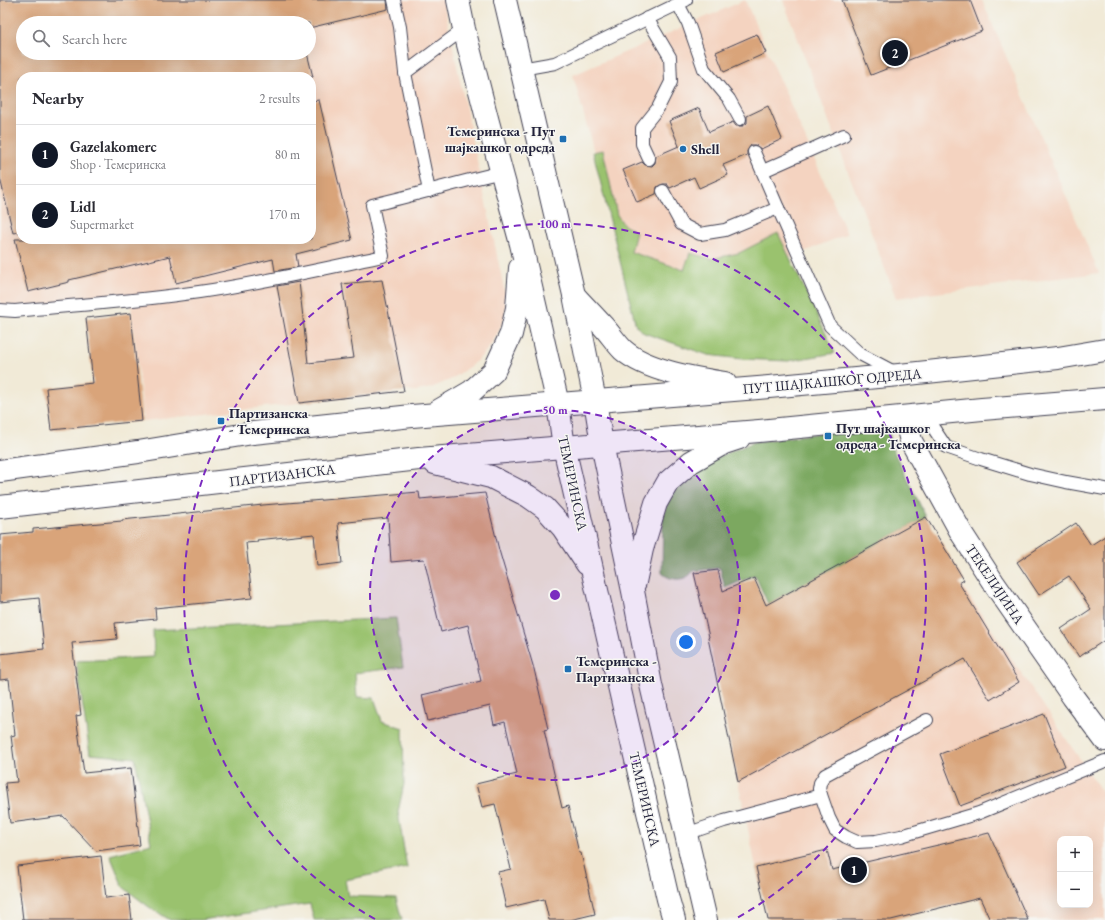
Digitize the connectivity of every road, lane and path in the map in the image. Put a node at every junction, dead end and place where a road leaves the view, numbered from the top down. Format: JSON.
{"nodes":[{"id":1,"x":394,"y":0,"type":"edge"},
{"id":2,"x":458,"y":0,"type":"edge"},
{"id":3,"x":505,"y":0,"type":"edge"},
{"id":4,"x":682,"y":2,"type":"edge"},
{"id":5,"x":647,"y":18,"type":"junction"},
{"id":6,"x":464,"y":29,"type":"junction"},
{"id":7,"x":521,"y":69,"type":"junction"},
{"id":8,"x":404,"y":73,"type":"junction"},
{"id":9,"x":740,"y":119,"type":"dead end"},
{"id":10,"x":844,"y":135,"type":"dead end"},
{"id":11,"x":754,"y":152,"type":"dead end"},
{"id":12,"x":648,"y":159,"type":"dead end"},
{"id":13,"x":763,"y":171,"type":"junction"},
{"id":14,"x":502,"y":172,"type":"junction"},
{"id":15,"x":429,"y":191,"type":"junction"},
{"id":16,"x":663,"y":191,"type":"dead end"},
{"id":17,"x":778,"y":208,"type":"junction"},
{"id":18,"x":522,"y":244,"type":"junction"},
{"id":19,"x":574,"y":295,"type":"junction"},
{"id":20,"x":0,"y":310,"type":"edge"},
{"id":21,"x":1105,"y":350,"type":"edge"},
{"id":22,"x":899,"y":375,"type":"junction"},
{"id":23,"x":758,"y":388,"type":"junction"},
{"id":24,"x":1105,"y":399,"type":"edge"},
{"id":25,"x":595,"y":401,"type":"junction"},
{"id":26,"x":558,"y":404,"type":"junction"},
{"id":27,"x":433,"y":414,"type":"junction"},
{"id":28,"x":915,"y":416,"type":"junction"},
{"id":29,"x":759,"y":431,"type":"junction"},
{"id":30,"x":602,"y":444,"type":"junction"},
{"id":31,"x":564,"y":447,"type":"junction"},
{"id":32,"x":419,"y":459,"type":"junction"},
{"id":33,"x":0,"y":471,"type":"edge"},
{"id":34,"x":1105,"y":489,"type":"edge"},
{"id":35,"x":0,"y":507,"type":"edge"},
{"id":36,"x":594,"y":574,"type":"junction"},
{"id":37,"x":633,"y":591,"type":"junction"},
{"id":38,"x":927,"y":720,"type":"dead end"},
{"id":39,"x":1105,"y":740,"type":"edge"},
{"id":40,"x":1105,"y":761,"type":"edge"},
{"id":41,"x":821,"y":795,"type":"junction"},
{"id":42,"x":686,"y":834,"type":"junction"},
{"id":43,"x":674,"y":920,"type":"edge"},
{"id":44,"x":706,"y":920,"type":"edge"}],
"edges":[{"from":1,"to":8,"type":"lane"},
{"from":2,"to":6,"type":"main road","name":"ТЕМЕРИНСКА"},
{"from":3,"to":7,"type":"main road"},
{"from":4,"to":5,"type":"lane"},
{"from":4,"to":9,"type":"lane"},
{"from":5,"to":7,"type":"lane"},
{"from":5,"to":12,"type":"lane"},
{"from":6,"to":8,"type":"lane"},
{"from":6,"to":14,"type":"main road","name":"ТЕМЕРИНСКА"},
{"from":7,"to":19,"type":"main road"},
{"from":8,"to":15,"type":"lane"},
{"from":10,"to":13,"type":"lane"},
{"from":11,"to":13,"type":"lane"},
{"from":13,"to":17,"type":"lane"},
{"from":14,"to":15,"type":"lane"},
{"from":14,"to":18,"type":"main road","name":"ТЕМЕРИНСКА"},
{"from":15,"to":20,"type":"lane"},
{"from":16,"to":17,"type":"lane"},
{"from":17,"to":22,"type":"lane"},
{"from":18,"to":26,"type":"main road","name":"ТЕМЕРИНСКА"},
{"from":18,"to":27,"type":"main road"},
{"from":19,"to":23,"type":"main road"},
{"from":19,"to":25,"type":"main road"},
{"from":21,"to":22,"type":"main road","name":"ПУТ ШАЈКАШКОГ ОДРЕДА"},
{"from":22,"to":23,"type":"main road","name":"ПУТ ШАЈКАШКОГ ОДРЕДА"},
{"from":23,"to":25,"type":"main road","name":"ПУТ ШАЈКАШКОГ ОДРЕДА"},
{"from":24,"to":28,"type":"main road"},
{"from":25,"to":26,"type":"main road","name":"ПУТ ШАЈКАШКОГ ОДРЕДА"},
{"from":25,"to":30,"type":"main road"},
{"from":26,"to":27,"type":"main road"},
{"from":26,"to":31,"type":"main road","name":"ТЕМЕРИНСКА"},
{"from":27,"to":33,"type":"main road"},
{"from":28,"to":29,"type":"main road"},
{"from":28,"to":34,"type":"lane"},
{"from":28,"to":39,"type":"main road","name":"ТЕКЕЛИЈИНА"},
{"from":29,"to":30,"type":"main road"},
{"from":29,"to":37,"type":"main road"},
{"from":30,"to":31,"type":"main road"},
{"from":30,"to":37,"type":"main road"},
{"from":31,"to":32,"type":"main road","name":"ПАРТИЗАНСКА"},
{"from":31,"to":36,"type":"main road","name":"ТЕМЕРИНСКА"},
{"from":32,"to":35,"type":"main road","name":"ПАРТИЗАНСКА"},
{"from":32,"to":36,"type":"main road"},
{"from":36,"to":43,"type":"main road","name":"ТЕМЕРИНСКА"},
{"from":37,"to":42,"type":"main road"},
{"from":38,"to":41,"type":"lane"},
{"from":40,"to":41,"type":"lane"},
{"from":41,"to":42,"type":"lane"},
{"from":42,"to":44,"type":"main road"}]}
